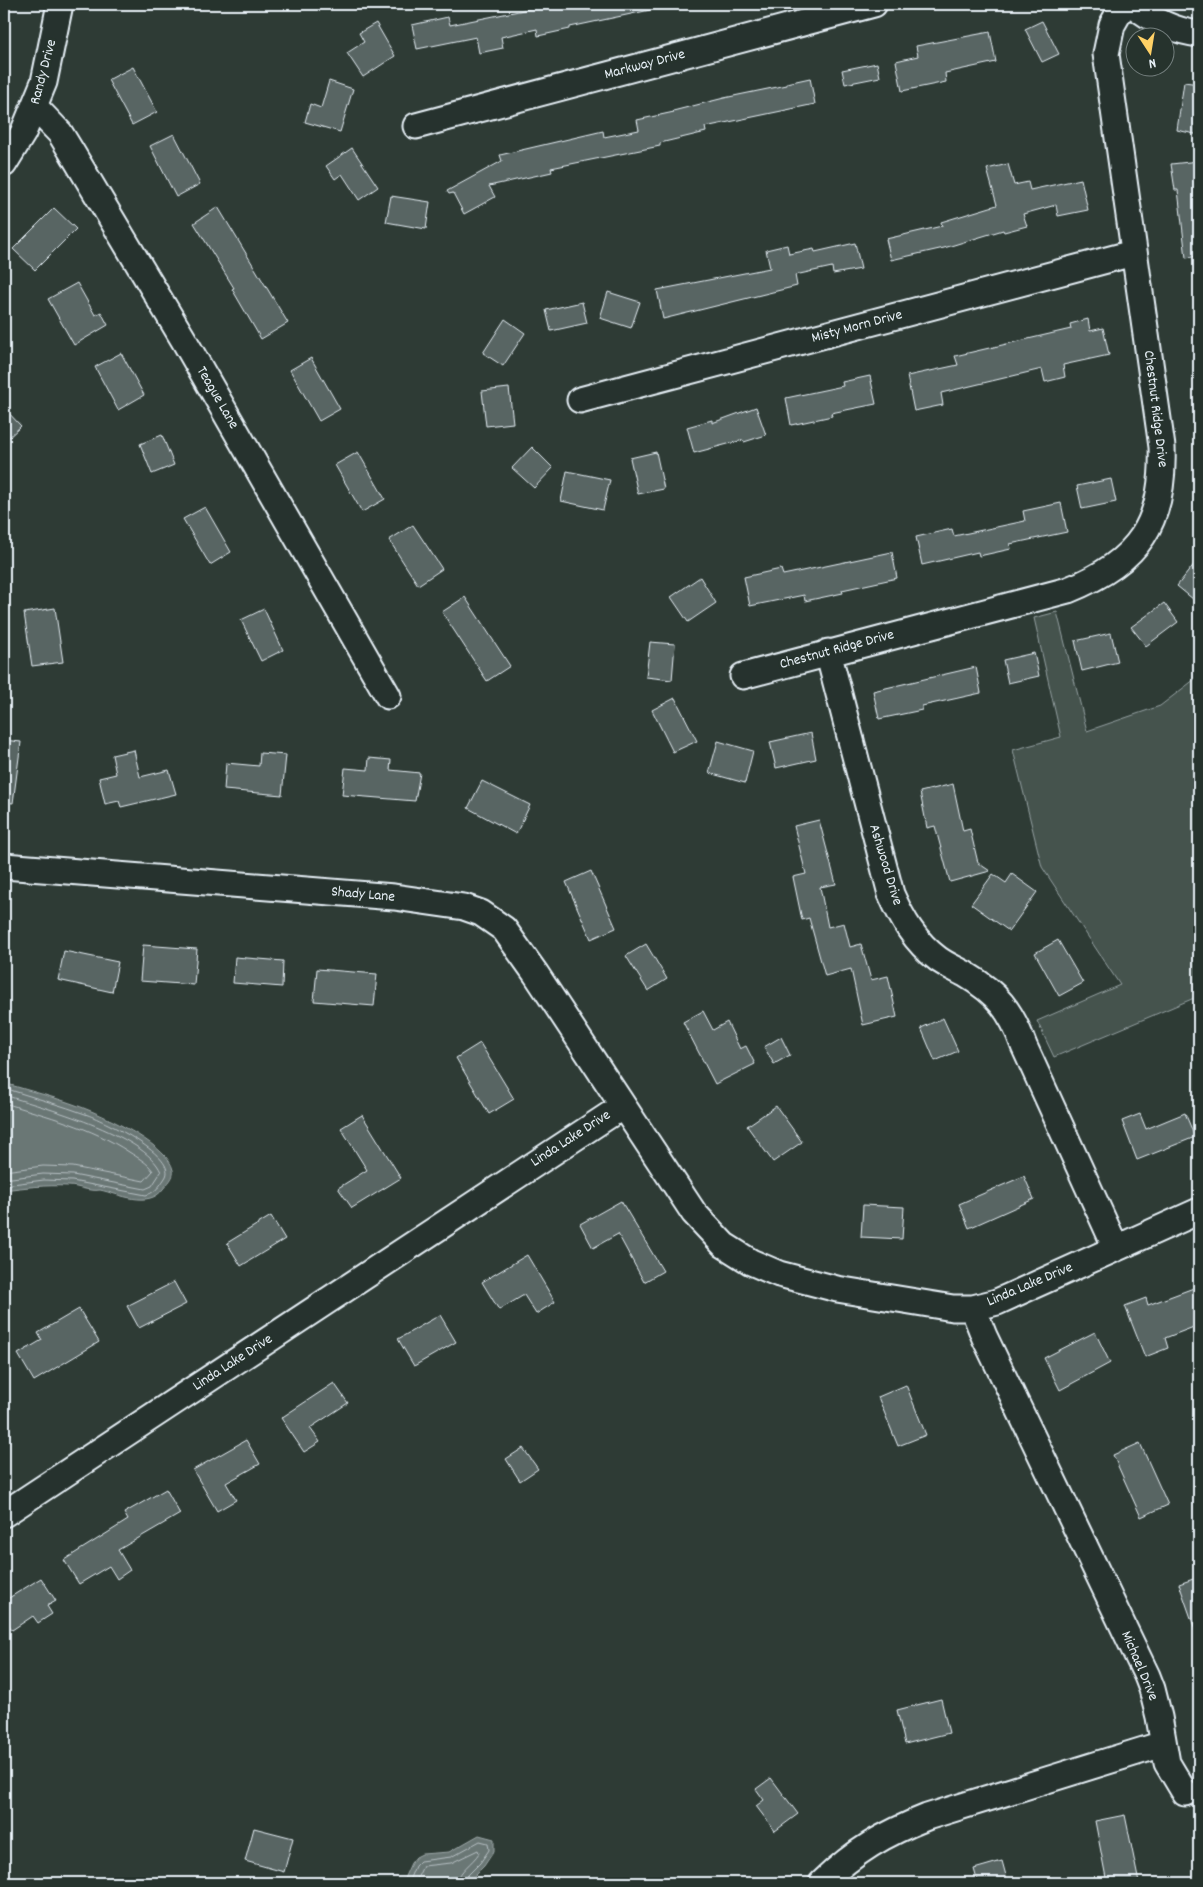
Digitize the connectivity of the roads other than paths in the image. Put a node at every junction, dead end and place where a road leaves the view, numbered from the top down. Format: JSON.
{"nodes":[{"id":1,"x":60,"y":4,"type":"edge"},
{"id":2,"x":874,"y":4,"type":"edge"},
{"id":3,"x":1124,"y":4,"type":"edge"},
{"id":4,"x":1132,"y":4,"type":"edge"},
{"id":5,"x":1199,"y":34,"type":"edge"},
{"id":6,"x":35,"y":107,"type":"junction"},
{"id":7,"x":416,"y":126,"type":"dead end"},
{"id":8,"x":4,"y":164,"type":"edge"},
{"id":9,"x":1133,"y":253,"type":"junction"},
{"id":10,"x":580,"y":400,"type":"dead end"},
{"id":11,"x":828,"y":652,"type":"junction"},
{"id":12,"x":743,"y":676,"type":"dead end"},
{"id":13,"x":388,"y":696,"type":"dead end"},
{"id":14,"x":4,"y":866,"type":"edge"},
{"id":15,"x":623,"y":1106,"type":"junction"},
{"id":16,"x":1199,"y":1211,"type":"edge"},
{"id":17,"x":1116,"y":1248,"type":"junction"},
{"id":18,"x":973,"y":1308,"type":"junction"},
{"id":19,"x":4,"y":1514,"type":"edge"},
{"id":20,"x":1162,"y":1744,"type":"junction"},
{"id":21,"x":1185,"y":1793,"type":"dead end"},
{"id":22,"x":822,"y":1883,"type":"edge"}],
"edges":[{"from":1,"to":6,"type":"street","name":"Randy Drive"},
{"from":2,"to":7,"type":"street","name":"Markway Drive"},
{"from":3,"to":9,"type":"street","name":"Chestnut Ridge Drive"},
{"from":4,"to":5,"type":"street"},
{"from":6,"to":8,"type":"street","name":"Randy Drive"},
{"from":6,"to":13,"type":"street","name":"Teague Lane"},
{"from":9,"to":10,"type":"street","name":"Misty Morn Drive"},
{"from":9,"to":11,"type":"street","name":"Chestnut Ridge Drive"},
{"from":11,"to":12,"type":"street","name":"Chestnut Ridge Drive"},
{"from":11,"to":17,"type":"street","name":"Ashwood Drive"},
{"from":14,"to":15,"type":"street","name":"Shady Lane"},
{"from":15,"to":18,"type":"street","name":"Linda Lake Drive"},
{"from":15,"to":19,"type":"street","name":"Linda Lake Drive"},
{"from":16,"to":17,"type":"street","name":"Linda Lake Drive"},
{"from":17,"to":18,"type":"street","name":"Linda Lake Drive"},
{"from":18,"to":20,"type":"street","name":"Michael Drive"},
{"from":20,"to":21,"type":"street","name":"Michael Drive"},
{"from":20,"to":22,"type":"street"}]}
